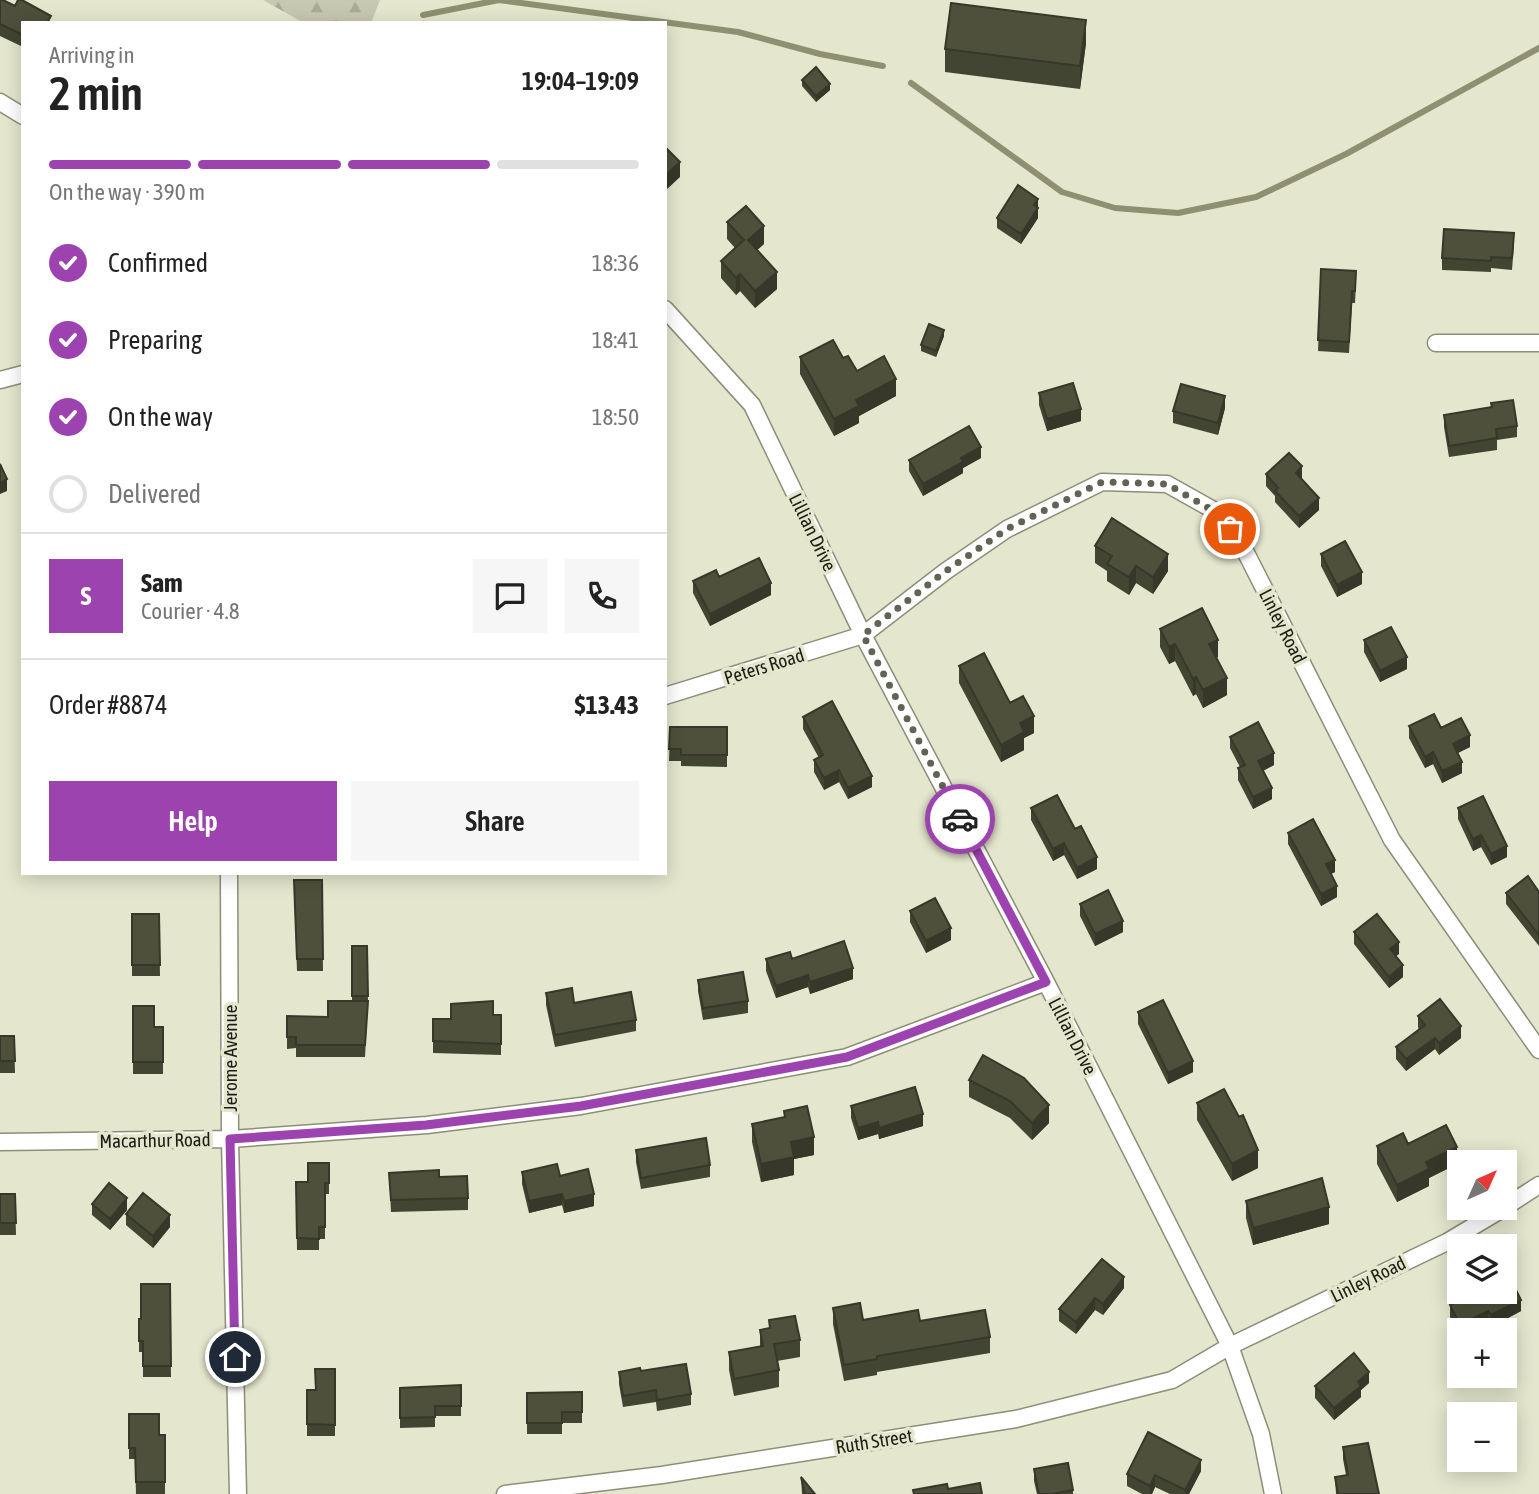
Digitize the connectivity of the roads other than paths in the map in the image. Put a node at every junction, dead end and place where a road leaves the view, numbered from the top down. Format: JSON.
{"nodes":[{"id":1,"x":0,"y":102,"type":"edge"},
{"id":2,"x":21,"y":115,"type":"edge"},
{"id":3,"x":667,"y":311,"type":"edge"},
{"id":4,"x":1436,"y":342,"type":"dead end"},
{"id":5,"x":1539,"y":343,"type":"edge"},
{"id":6,"x":21,"y":375,"type":"edge"},
{"id":7,"x":0,"y":380,"type":"edge"},
{"id":8,"x":863,"y":635,"type":"junction"},
{"id":9,"x":667,"y":695,"type":"edge"},
{"id":10,"x":229,"y":875,"type":"edge"},
{"id":11,"x":1046,"y":982,"type":"junction"},
{"id":12,"x":1539,"y":1050,"type":"edge"},
{"id":13,"x":230,"y":1139,"type":"junction"},
{"id":14,"x":0,"y":1142,"type":"edge"},
{"id":15,"x":1539,"y":1185,"type":"edge"},
{"id":16,"x":1517,"y":1199,"type":"edge"},
{"id":17,"x":1483,"y":1220,"type":"edge"},
{"id":18,"x":1230,"y":1346,"type":"junction"},
{"id":19,"x":239,"y":1494,"type":"edge"},
{"id":20,"x":505,"y":1494,"type":"edge"},
{"id":21,"x":1273,"y":1494,"type":"edge"}],
"edges":[{"from":1,"to":2,"type":"street"},
{"from":3,"to":8,"type":"street","name":"Lillian Drive"},
{"from":4,"to":5,"type":"street"},
{"from":6,"to":7,"type":"street"},
{"from":8,"to":9,"type":"street","name":"Peters Road"},
{"from":8,"to":11,"type":"street","name":"Lillian Drive"},
{"from":8,"to":12,"type":"street","name":"Linley Road"},
{"from":10,"to":13,"type":"street","name":"Jerome Avenue"},
{"from":11,"to":13,"type":"street","name":"Macarthur Road"},
{"from":11,"to":18,"type":"street","name":"Lillian Drive"},
{"from":13,"to":14,"type":"street","name":"Macarthur Road"},
{"from":13,"to":19,"type":"street","name":"Jerome Avenue"},
{"from":15,"to":16,"type":"street","name":"Linley Road"},
{"from":17,"to":18,"type":"street","name":"Linley Road"},
{"from":18,"to":20,"type":"street","name":"Ruth Street"},
{"from":18,"to":21,"type":"street","name":"Lillian Drive"}]}
